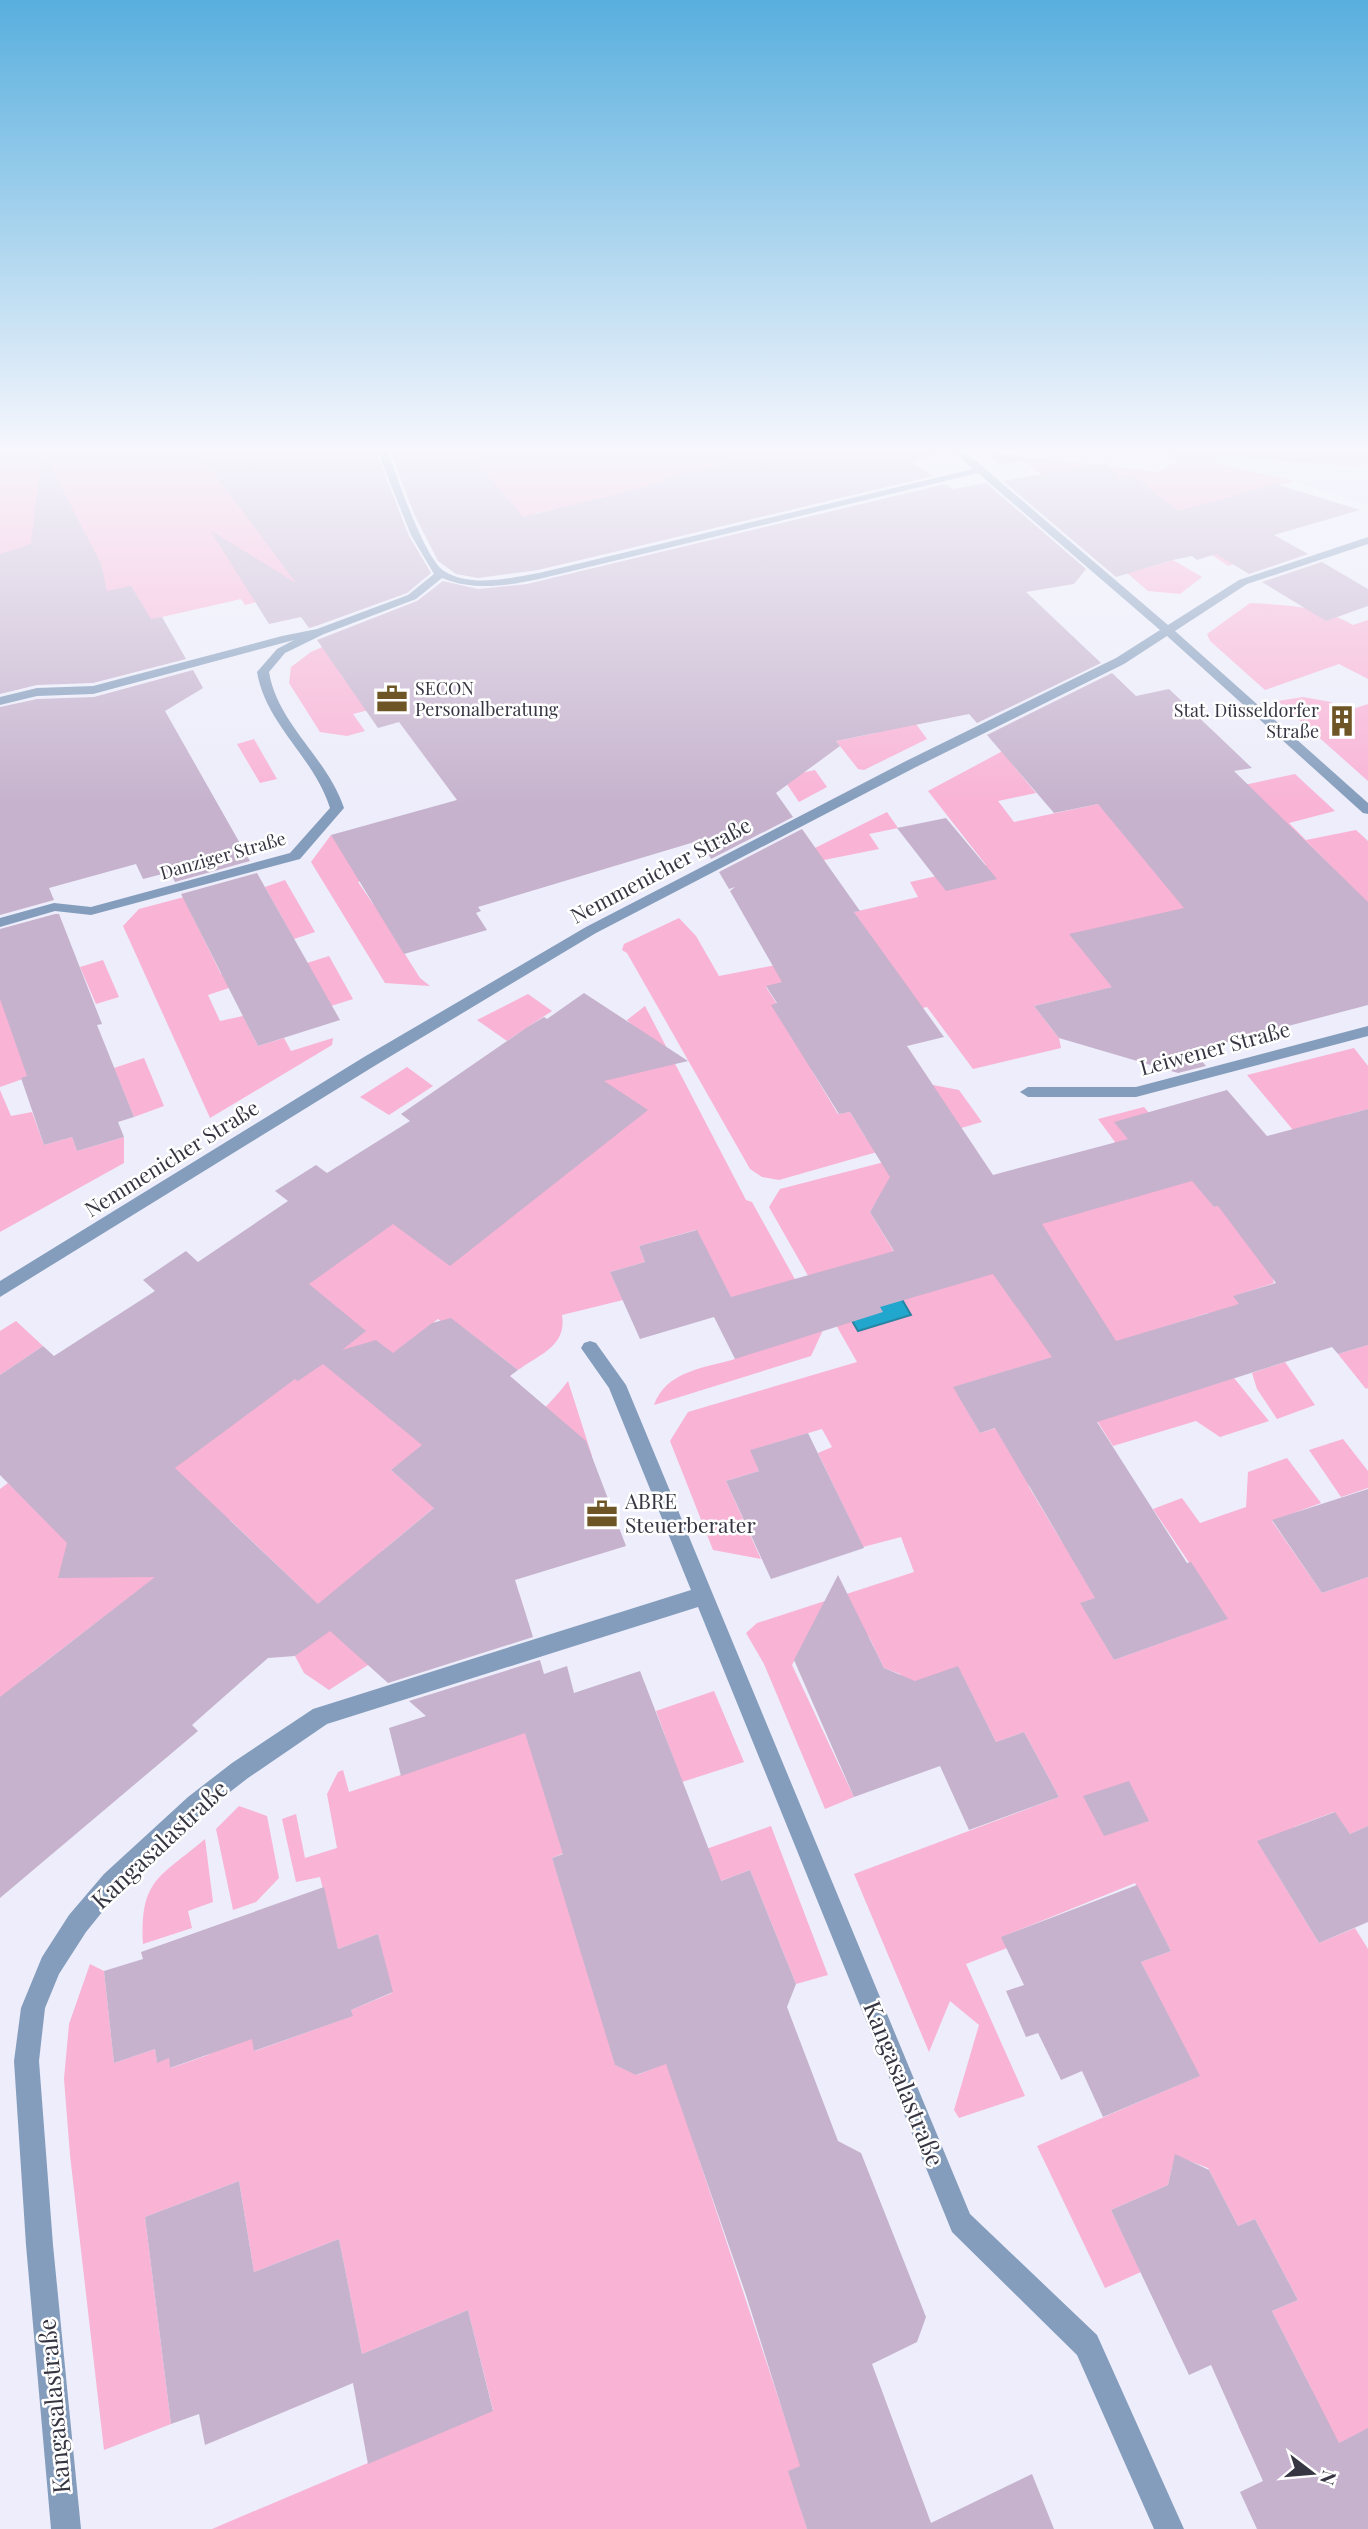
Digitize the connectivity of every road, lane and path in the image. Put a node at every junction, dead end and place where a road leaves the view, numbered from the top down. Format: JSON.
{"nodes":[{"id":1,"x":435,"y":568,"type":"edge"},
{"id":2,"x":567,"y":568,"type":"edge"},
{"id":3,"x":1094,"y":568,"type":"edge"},
{"id":4,"x":1285,"y":568,"type":"edge"},
{"id":5,"x":440,"y":574,"type":"junction"},
{"id":6,"x":320,"y":632,"type":"junction"},
{"id":7,"x":1169,"y":632,"type":"junction"},
{"id":8,"x":0,"y":701,"type":"edge"},
{"id":9,"x":1368,"y":810,"type":"edge"},
{"id":10,"x":0,"y":922,"type":"edge"},
{"id":11,"x":1368,"y":1031,"type":"edge"},
{"id":12,"x":1028,"y":1092,"type":"dead end"},
{"id":13,"x":0,"y":1290,"type":"edge"},
{"id":14,"x":590,"y":1348,"type":"dead end"},
{"id":15,"x":702,"y":1596,"type":"junction"},
{"id":16,"x":66,"y":2529,"type":"edge"},
{"id":17,"x":1169,"y":2529,"type":"edge"}],
"edges":[{"from":1,"to":5,"type":"street"},
{"from":2,"to":5,"type":"street"},
{"from":3,"to":7,"type":"street"},
{"from":4,"to":7,"type":"street","name":"Nemmenicher Straße"},
{"from":5,"to":6,"type":"street"},
{"from":6,"to":8,"type":"street"},
{"from":6,"to":10,"type":"street","name":"Danziger Straße"},
{"from":7,"to":9,"type":"street"},
{"from":7,"to":13,"type":"street","name":"Nemmenicher Straße"},
{"from":11,"to":12,"type":"street","name":"Leiwener Straße"},
{"from":14,"to":15,"type":"street","name":"Kangasalastraße"},
{"from":15,"to":16,"type":"street","name":"Kangasalastraße"},
{"from":15,"to":17,"type":"street","name":"Kangasalastraße"}]}
